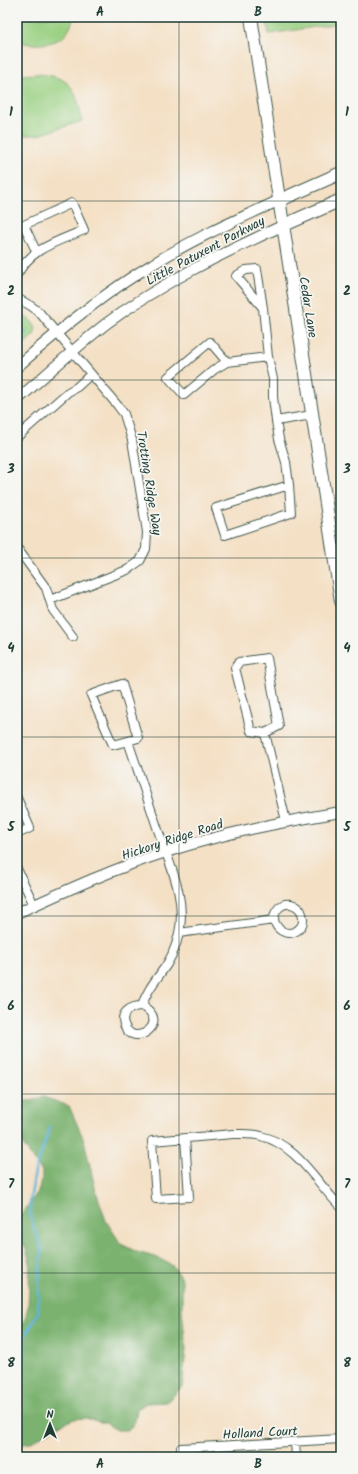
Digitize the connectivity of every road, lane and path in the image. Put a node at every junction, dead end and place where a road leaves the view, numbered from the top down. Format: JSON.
{"nodes":[{"id":1,"x":251,"y":17,"type":"edge"},
{"id":2,"x":341,"y":173,"type":"edge"},
{"id":3,"x":341,"y":200,"type":"edge"},
{"id":4,"x":278,"y":201,"type":"junction"},
{"id":5,"x":282,"y":226,"type":"junction"},
{"id":6,"x":36,"y":251,"type":"junction"},
{"id":7,"x":17,"y":276,"type":"edge"},
{"id":8,"x":17,"y":298,"type":"edge"},
{"id":9,"x":263,"y":308,"type":"junction"},
{"id":10,"x":56,"y":332,"type":"junction"},
{"id":11,"x":73,"y":351,"type":"junction"},
{"id":12,"x":268,"y":357,"type":"junction"},
{"id":13,"x":227,"y":362,"type":"junction"},
{"id":14,"x":17,"y":367,"type":"edge"},
{"id":15,"x":91,"y":374,"type":"junction"},
{"id":16,"x":17,"y":400,"type":"edge"},
{"id":17,"x":312,"y":415,"type":"junction"},
{"id":18,"x":276,"y":421,"type":"junction"},
{"id":19,"x":17,"y":437,"type":"edge"},
{"id":20,"x":289,"y":485,"type":"junction"},
{"id":21,"x":17,"y":548,"type":"edge"},
{"id":22,"x":50,"y":600,"type":"junction"},
{"id":23,"x":341,"y":601,"type":"edge"},
{"id":24,"x":73,"y":637,"type":"dead end"},
{"id":25,"x":265,"y":733,"type":"junction"},
{"id":26,"x":128,"y":741,"type":"junction"},
{"id":27,"x":17,"y":798,"type":"edge"},
{"id":28,"x":341,"y":812,"type":"edge"},
{"id":29,"x":286,"y":821,"type":"junction"},
{"id":30,"x":17,"y":834,"type":"edge"},
{"id":31,"x":166,"y":852,"type":"junction"},
{"id":32,"x":17,"y":869,"type":"edge"},
{"id":33,"x":34,"y":905,"type":"junction"},
{"id":34,"x":17,"y":913,"type":"edge"},
{"id":35,"x":274,"y":920,"type":"dead end"},
{"id":36,"x":179,"y":933,"type":"junction"},
{"id":37,"x":142,"y":1006,"type":"dead end"},
{"id":38,"x":185,"y":1138,"type":"junction"},
{"id":39,"x":341,"y":1207,"type":"edge"},
{"id":40,"x":341,"y":1439,"type":"edge"},
{"id":41,"x":296,"y":1442,"type":"junction"},
{"id":42,"x":209,"y":1447,"type":"junction"},
{"id":43,"x":181,"y":1448,"type":"dead end"},
{"id":44,"x":210,"y":1457,"type":"edge"},
{"id":45,"x":296,"y":1457,"type":"edge"}],
"edges":[{"from":1,"to":4,"type":"main road","name":"Cedar Lane"},
{"from":2,"to":4,"type":"main road","name":"Little Patuxent Parkway"},
{"from":3,"to":5,"type":"main road","name":"Little Patuxent Parkway"},
{"from":4,"to":5,"type":"main road","name":"Cedar Lane"},
{"from":4,"to":10,"type":"street","name":"Little Patuxent Parkway"},
{"from":5,"to":11,"type":"street","name":"Little Patuxent Parkway"},
{"from":5,"to":17,"type":"main road","name":"Cedar Lane"},
{"from":6,"to":6,"type":"street"},
{"from":6,"to":7,"type":"street"},
{"from":8,"to":10,"type":"street","name":"Trotting Ridge Way"},
{"from":9,"to":9,"type":"street"},
{"from":9,"to":12,"type":"street"},
{"from":10,"to":11,"type":"street","name":"Trotting Ridge Way"},
{"from":10,"to":14,"type":"street","name":"Little Patuxent Parkway"},
{"from":11,"to":15,"type":"street","name":"Trotting Ridge Way"},
{"from":11,"to":16,"type":"street","name":"Little Patuxent Parkway"},
{"from":12,"to":13,"type":"street"},
{"from":12,"to":18,"type":"street"},
{"from":13,"to":13,"type":"street"},
{"from":15,"to":19,"type":"street"},
{"from":15,"to":22,"type":"street","name":"Trotting Ridge Way"},
{"from":17,"to":18,"type":"street"},
{"from":17,"to":23,"type":"main road","name":"Cedar Lane"},
{"from":18,"to":20,"type":"street"},
{"from":20,"to":20,"type":"street"},
{"from":21,"to":22,"type":"street"},
{"from":22,"to":24,"type":"street"},
{"from":25,"to":25,"type":"street"},
{"from":25,"to":29,"type":"street"},
{"from":26,"to":26,"type":"street"},
{"from":26,"to":31,"type":"street"},
{"from":27,"to":30,"type":"street"},
{"from":28,"to":29,"type":"street","name":"Hickory Ridge Road"},
{"from":29,"to":31,"type":"street","name":"Hickory Ridge Road"},
{"from":31,"to":33,"type":"street","name":"Hickory Ridge Road"},
{"from":31,"to":36,"type":"street"},
{"from":32,"to":33,"type":"street"},
{"from":33,"to":34,"type":"street","name":"Hickory Ridge Road"},
{"from":35,"to":36,"type":"street"},
{"from":36,"to":37,"type":"street"},
{"from":38,"to":38,"type":"street"},
{"from":38,"to":39,"type":"street"},
{"from":40,"to":41,"type":"street","name":"Holland Court"},
{"from":41,"to":42,"type":"street","name":"Holland Court"},
{"from":41,"to":45,"type":"street"},
{"from":42,"to":43,"type":"street","name":"Holland Court"},
{"from":42,"to":44,"type":"street"}]}
